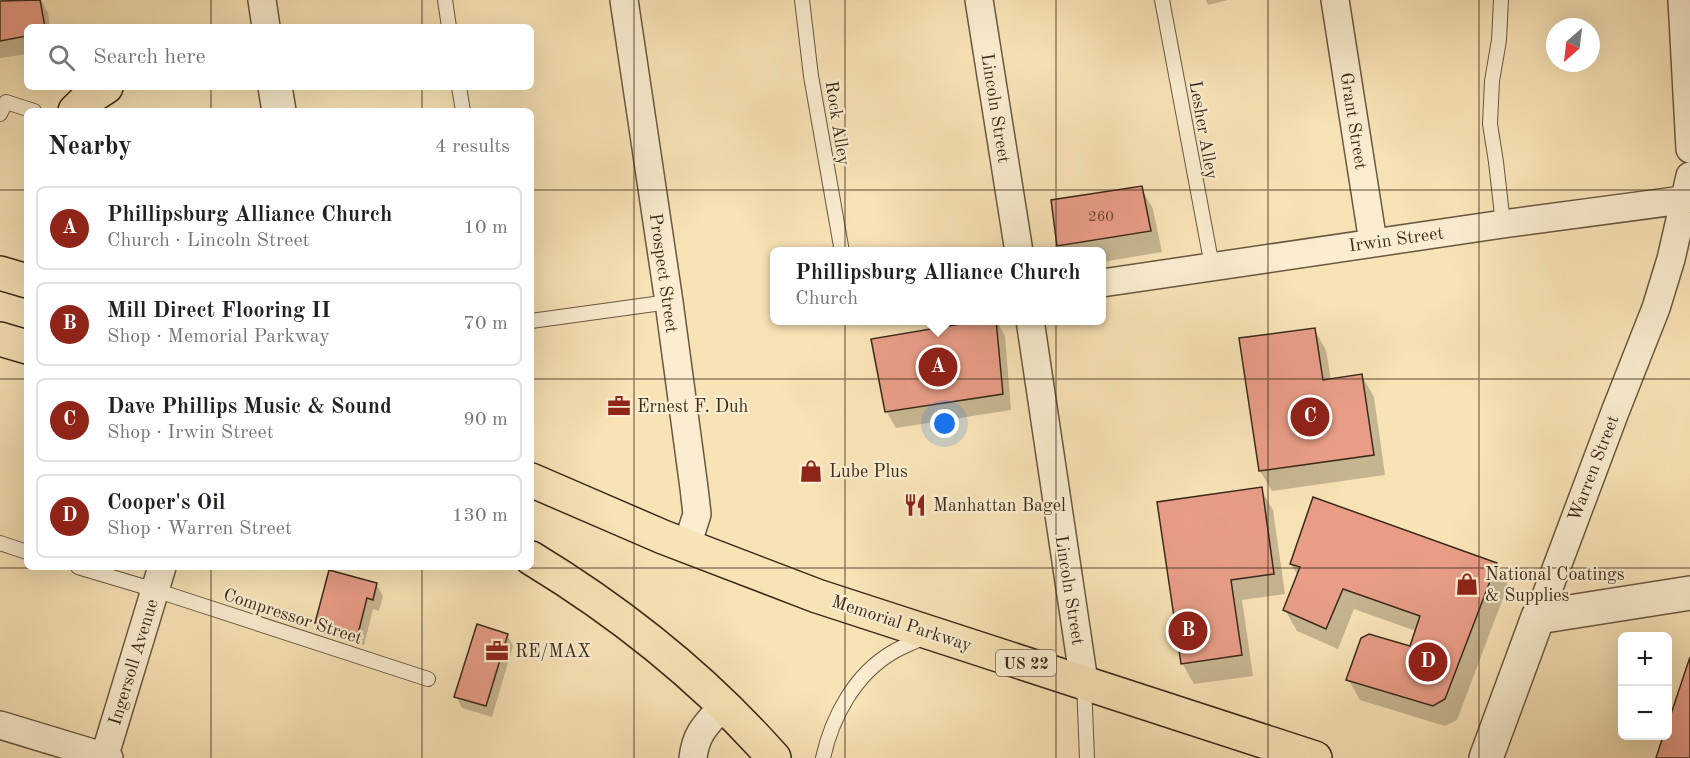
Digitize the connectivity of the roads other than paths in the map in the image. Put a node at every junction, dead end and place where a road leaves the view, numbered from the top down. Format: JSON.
{"nodes":[{"id":1,"x":262,"y":0,"type":"edge"},
{"id":2,"x":445,"y":0,"type":"edge"},
{"id":3,"x":624,"y":0,"type":"edge"},
{"id":4,"x":802,"y":0,"type":"edge"},
{"id":5,"x":979,"y":0,"type":"edge"},
{"id":6,"x":1162,"y":0,"type":"edge"},
{"id":7,"x":1335,"y":0,"type":"edge"},
{"id":8,"x":1501,"y":0,"type":"edge"},
{"id":9,"x":1682,"y":0,"type":"edge"},
{"id":10,"x":266,"y":24,"type":"edge"},
{"id":11,"x":449,"y":24,"type":"edge"},
{"id":12,"x":101,"y":90,"type":"edge"},
{"id":13,"x":276,"y":90,"type":"edge"},
{"id":14,"x":460,"y":90,"type":"edge"},
{"id":15,"x":25,"y":108,"type":"edge"},
{"id":16,"x":78,"y":108,"type":"edge"},
{"id":17,"x":278,"y":108,"type":"edge"},
{"id":18,"x":462,"y":108,"type":"edge"},
{"id":19,"x":0,"y":114,"type":"edge"},
{"id":20,"x":1690,"y":149,"type":"edge"},
{"id":21,"x":1688,"y":191,"type":"edge"},
{"id":22,"x":1503,"y":224,"type":"junction"},
{"id":23,"x":1373,"y":242,"type":"junction"},
{"id":24,"x":841,"y":247,"type":"edge"},
{"id":25,"x":1018,"y":247,"type":"edge"},
{"id":26,"x":1212,"y":266,"type":"junction"},
{"id":27,"x":0,"y":273,"type":"edge"},
{"id":28,"x":24,"y":280,"type":"edge"},
{"id":29,"x":1106,"y":282,"type":"edge"},
{"id":30,"x":669,"y":302,"type":"junction"},
{"id":31,"x":534,"y":321,"type":"edge"},
{"id":32,"x":1031,"y":325,"type":"edge"},
{"id":33,"x":0,"y":339,"type":"edge"},
{"id":34,"x":24,"y":346,"type":"edge"},
{"id":35,"x":534,"y":481,"type":"edge"},
{"id":36,"x":0,"y":543,"type":"edge"},
{"id":37,"x":687,"y":546,"type":"junction"},
{"id":38,"x":24,"y":551,"type":"edge"},
{"id":39,"x":534,"y":560,"type":"edge"},
{"id":40,"x":98,"y":570,"type":"edge"},
{"id":41,"x":159,"y":579,"type":"edge"},
{"id":42,"x":1690,"y":593,"type":"edge"},
{"id":43,"x":1538,"y":617,"type":"junction"},
{"id":44,"x":933,"y":633,"type":"junction"},
{"id":45,"x":428,"y":679,"type":"dead end"},
{"id":46,"x":1084,"y":682,"type":"junction"},
{"id":47,"x":723,"y":706,"type":"junction"},
{"id":48,"x":0,"y":725,"type":"edge"},
{"id":49,"x":1296,"y":755,"type":"edge"},
{"id":50,"x":106,"y":758,"type":"edge"},
{"id":51,"x":693,"y":758,"type":"edge"},
{"id":52,"x":774,"y":758,"type":"edge"},
{"id":53,"x":823,"y":758,"type":"edge"},
{"id":54,"x":1087,"y":758,"type":"edge"},
{"id":55,"x":1486,"y":758,"type":"edge"}],
"edges":[{"from":1,"to":10,"type":"street"},
{"from":2,"to":11,"type":"lane"},
{"from":3,"to":30,"type":"street","name":"Prospect Street"},
{"from":4,"to":24,"type":"lane","name":"Rock Alley"},
{"from":5,"to":25,"type":"street","name":"Lincoln Street"},
{"from":6,"to":26,"type":"lane","name":"Lesher Alley"},
{"from":7,"to":23,"type":"street","name":"Grant Street"},
{"from":8,"to":22,"type":"lane"},
{"from":9,"to":20,"type":"street"},
{"from":12,"to":16,"type":"highway"},
{"from":13,"to":17,"type":"street"},
{"from":14,"to":18,"type":"lane"},
{"from":15,"to":19,"type":"lane"},
{"from":21,"to":22,"type":"street","name":"Irwin Street"},
{"from":21,"to":43,"type":"street","name":"Warren Street"},
{"from":22,"to":23,"type":"street","name":"Irwin Street"},
{"from":23,"to":26,"type":"street","name":"Irwin Street"},
{"from":26,"to":29,"type":"street","name":"Irwin Street"},
{"from":27,"to":28,"type":"highway"},
{"from":30,"to":31,"type":"lane"},
{"from":30,"to":37,"type":"street","name":"Prospect Street"},
{"from":32,"to":46,"type":"street","name":"Lincoln Street"},
{"from":33,"to":34,"type":"highway"},
{"from":35,"to":37,"type":"highway","name":"Memorial Parkway","number":"US 22"},
{"from":36,"to":38,"type":"lane"},
{"from":37,"to":44,"type":"highway","name":"Memorial Parkway","number":"US 22"},
{"from":39,"to":47,"type":"highway"},
{"from":40,"to":41,"type":"lane","name":"Compressor Street"},
{"from":41,"to":45,"type":"lane","name":"Compressor Street"},
{"from":41,"to":50,"type":"street","name":"Ingersoll Avenue"},
{"from":42,"to":43,"type":"street"},
{"from":43,"to":55,"type":"street","name":"Warren Street"},
{"from":44,"to":46,"type":"highway","name":"Memorial Parkway","number":"US 22"},
{"from":44,"to":53,"type":"lane"},
{"from":46,"to":49,"type":"highway","name":"Memorial Parkway","number":"US 22"},
{"from":46,"to":54,"type":"lane"},
{"from":47,"to":51,"type":"street"},
{"from":47,"to":52,"type":"highway"},
{"from":48,"to":50,"type":"street"}]}
